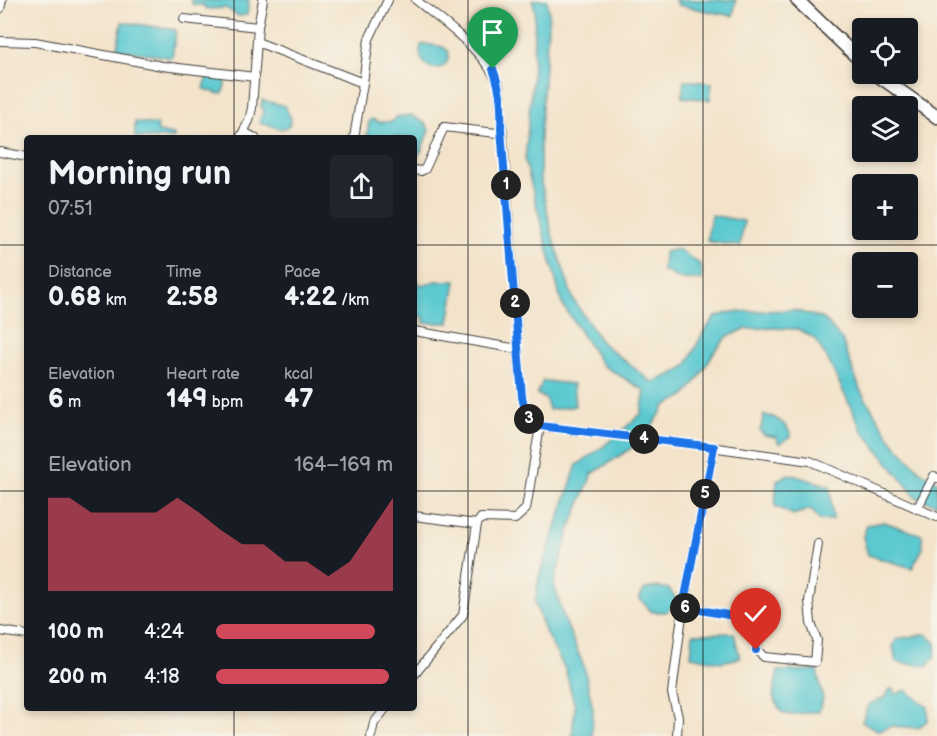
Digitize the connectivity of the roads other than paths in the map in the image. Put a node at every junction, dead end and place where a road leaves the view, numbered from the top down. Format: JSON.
{"nodes":[{"id":1,"x":2,"y":0,"type":"edge"},
{"id":2,"x":263,"y":0,"type":"edge"},
{"id":3,"x":388,"y":0,"type":"edge"},
{"id":4,"x":416,"y":0,"type":"edge"},
{"id":5,"x":797,"y":0,"type":"edge"},
{"id":6,"x":0,"y":9,"type":"edge"},
{"id":7,"x":184,"y":19,"type":"dead end"},
{"id":8,"x":258,"y":27,"type":"junction"},
{"id":9,"x":0,"y":41,"type":"edge"},
{"id":10,"x":257,"y":42,"type":"junction"},
{"id":11,"x":852,"y":53,"type":"edge"},
{"id":12,"x":255,"y":76,"type":"junction"},
{"id":13,"x":363,"y":83,"type":"junction"},
{"id":14,"x":890,"y":84,"type":"edge"},
{"id":15,"x":937,"y":117,"type":"edge"},
{"id":16,"x":501,"y":129,"type":"junction"},
{"id":17,"x":242,"y":135,"type":"edge"},
{"id":18,"x":354,"y":135,"type":"edge"},
{"id":19,"x":0,"y":152,"type":"edge"},
{"id":20,"x":24,"y":156,"type":"edge"},
{"id":21,"x":417,"y":170,"type":"edge"},
{"id":22,"x":417,"y":332,"type":"edge"},
{"id":23,"x":519,"y":349,"type":"junction"},
{"id":24,"x":540,"y":426,"type":"junction"},
{"id":25,"x":714,"y":447,"type":"junction"},
{"id":26,"x":935,"y":477,"type":"edge"},
{"id":27,"x":919,"y":505,"type":"junction"},
{"id":28,"x":417,"y":516,"type":"edge"},
{"id":29,"x":937,"y":517,"type":"edge"},
{"id":30,"x":477,"y":524,"type":"junction"},
{"id":31,"x":818,"y":544,"type":"dead end"},
{"id":32,"x":683,"y":607,"type":"junction"},
{"id":33,"x":0,"y":632,"type":"edge"},
{"id":34,"x":24,"y":635,"type":"edge"},
{"id":35,"x":417,"y":671,"type":"edge"},
{"id":36,"x":384,"y":711,"type":"edge"},
{"id":37,"x":371,"y":736,"type":"edge"},
{"id":38,"x":677,"y":736,"type":"edge"}],
"edges":[{"from":1,"to":6,"type":"street"},
{"from":2,"to":8,"type":"street"},
{"from":3,"to":13,"type":"street"},
{"from":4,"to":16,"type":"street"},
{"from":5,"to":11,"type":"main road"},
{"from":7,"to":8,"type":"street"},
{"from":8,"to":10,"type":"street"},
{"from":9,"to":12,"type":"street"},
{"from":10,"to":12,"type":"street"},
{"from":10,"to":13,"type":"street"},
{"from":12,"to":17,"type":"street"},
{"from":13,"to":18,"type":"street"},
{"from":14,"to":15,"type":"main road"},
{"from":16,"to":21,"type":"street"},
{"from":16,"to":23,"type":"street"},
{"from":19,"to":20,"type":"street"},
{"from":22,"to":23,"type":"street"},
{"from":23,"to":24,"type":"street"},
{"from":24,"to":25,"type":"street"},
{"from":24,"to":30,"type":"street"},
{"from":25,"to":27,"type":"street"},
{"from":25,"to":32,"type":"street"},
{"from":26,"to":27,"type":"street"},
{"from":27,"to":29,"type":"street"},
{"from":28,"to":30,"type":"street"},
{"from":30,"to":35,"type":"street"},
{"from":31,"to":32,"type":"street"},
{"from":32,"to":38,"type":"street"},
{"from":33,"to":34,"type":"street"},
{"from":36,"to":37,"type":"street"}]}
